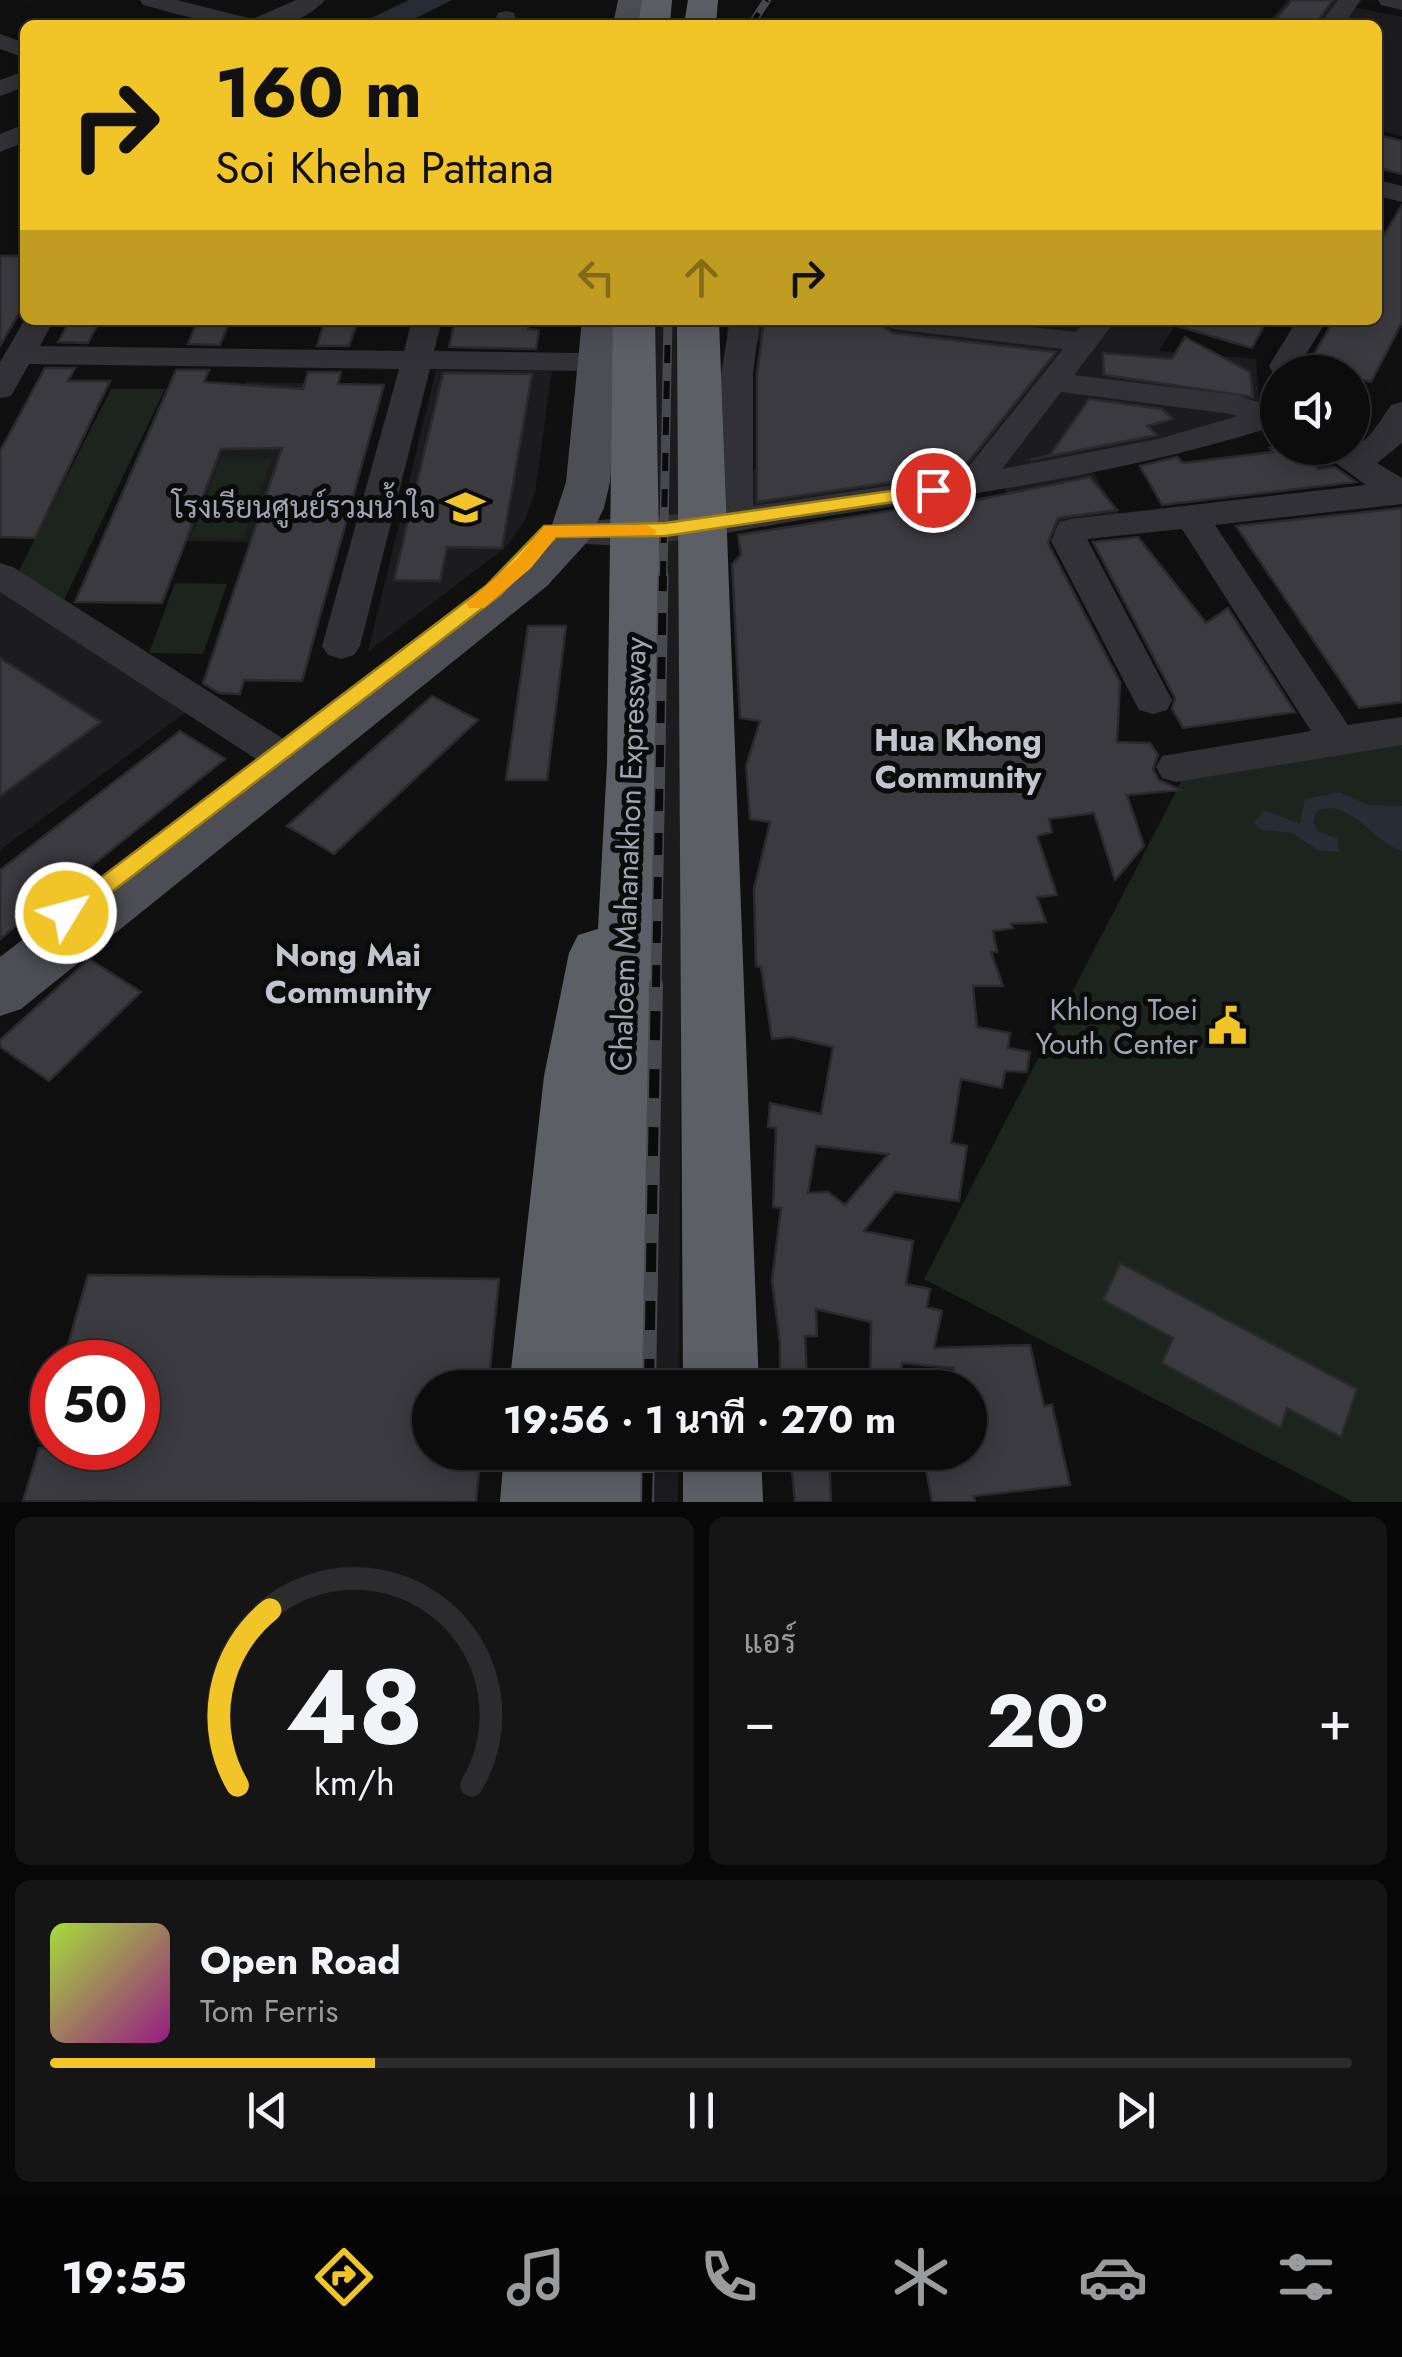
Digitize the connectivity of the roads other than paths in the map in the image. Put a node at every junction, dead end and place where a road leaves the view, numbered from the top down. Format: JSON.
{"nodes":[{"id":1,"x":151,"y":0,"type":"edge"},
{"id":2,"x":314,"y":0,"type":"edge"},
{"id":3,"x":1350,"y":0,"type":"edge"},
{"id":4,"x":1389,"y":0,"type":"edge"},
{"id":5,"x":1402,"y":2,"type":"edge"},
{"id":6,"x":188,"y":4,"type":"edge"},
{"id":7,"x":234,"y":20,"type":"edge"},
{"id":8,"x":271,"y":20,"type":"edge"},
{"id":9,"x":1334,"y":20,"type":"edge"},
{"id":10,"x":36,"y":325,"type":"edge"},
{"id":11,"x":426,"y":325,"type":"edge"},
{"id":12,"x":634,"y":325,"type":"edge"},
{"id":13,"x":698,"y":325,"type":"edge"},
{"id":14,"x":744,"y":325,"type":"edge"},
{"id":15,"x":983,"y":325,"type":"edge"},
{"id":16,"x":1309,"y":325,"type":"edge"},
{"id":17,"x":1092,"y":331,"type":"edge"},
{"id":18,"x":589,"y":334,"type":"edge"},
{"id":19,"x":20,"y":355,"type":"junction"},
{"id":20,"x":1291,"y":355,"type":"edge"},
{"id":21,"x":416,"y":360,"type":"junction"},
{"id":22,"x":1052,"y":382,"type":"junction"},
{"id":23,"x":0,"y":389,"type":"edge"},
{"id":24,"x":1402,"y":412,"type":"edge"},
{"id":25,"x":1260,"y":414,"type":"edge"},
{"id":26,"x":1260,"y":423,"type":"edge"},
{"id":27,"x":1370,"y":445,"type":"edge"},
{"id":28,"x":1096,"y":462,"type":"junction"},
{"id":29,"x":1359,"y":465,"type":"edge"},
{"id":30,"x":972,"y":485,"type":"junction"},
{"id":31,"x":1401,"y":492,"type":"edge"},
{"id":32,"x":1192,"y":517,"type":"junction"},
{"id":33,"x":736,"y":518,"type":"junction"},
{"id":34,"x":1133,"y":523,"type":"junction"},
{"id":35,"x":561,"y":531,"type":"junction"},
{"id":36,"x":0,"y":575,"type":"edge"},
{"id":37,"x":341,"y":646,"type":"dead end"},
{"id":38,"x":1153,"y":700,"type":"dead end"},
{"id":39,"x":1402,"y":732,"type":"edge"},
{"id":40,"x":1338,"y":742,"type":"junction"},
{"id":41,"x":276,"y":753,"type":"junction"},
{"id":42,"x":635,"y":763,"type":"junction"},
{"id":43,"x":1176,"y":767,"type":"dead end"},
{"id":44,"x":0,"y":964,"type":"edge"},
{"id":45,"x":0,"y":990,"type":"edge"},
{"id":46,"x":549,"y":1370,"type":"edge"},
{"id":47,"x":610,"y":1370,"type":"edge"},
{"id":48,"x":721,"y":1370,"type":"edge"},
{"id":49,"x":542,"y":1470,"type":"edge"},
{"id":50,"x":605,"y":1470,"type":"edge"},
{"id":51,"x":540,"y":1502,"type":"edge"},
{"id":52,"x":604,"y":1502,"type":"edge"}],
"edges":[{"from":1,"to":6,"type":"street"},
{"from":2,"to":8,"type":"street"},
{"from":3,"to":9,"type":"street"},
{"from":4,"to":5,"type":"street"},
{"from":6,"to":7,"type":"street"},
{"from":10,"to":19,"type":"street"},
{"from":11,"to":21,"type":"street"},
{"from":12,"to":42,"type":"highway","name":"Chaloem Mahanakhon Expressway"},
{"from":13,"to":48,"type":"highway"},
{"from":14,"to":33,"type":"street"},
{"from":15,"to":17,"type":"street"},
{"from":16,"to":20,"type":"street"},
{"from":17,"to":22,"type":"street"},
{"from":18,"to":21,"type":"street"},
{"from":18,"to":35,"type":"main road"},
{"from":19,"to":21,"type":"street"},
{"from":19,"to":23,"type":"street"},
{"from":21,"to":37,"type":"street"},
{"from":22,"to":25,"type":"street"},
{"from":22,"to":30,"type":"street"},
{"from":24,"to":27,"type":"street"},
{"from":26,"to":28,"type":"street"},
{"from":28,"to":30,"type":"street"},
{"from":28,"to":34,"type":"street"},
{"from":29,"to":31,"type":"street"},
{"from":30,"to":33,"type":"street"},
{"from":31,"to":32,"type":"street"},
{"from":32,"to":34,"type":"street"},
{"from":32,"to":40,"type":"street"},
{"from":33,"to":35,"type":"street"},
{"from":34,"to":38,"type":"street"},
{"from":35,"to":41,"type":"main road"},
{"from":35,"to":45,"type":"main road"},
{"from":36,"to":41,"type":"street"},
{"from":39,"to":40,"type":"street"},
{"from":40,"to":43,"type":"street"},
{"from":41,"to":44,"type":"main road"},
{"from":42,"to":46,"type":"highway"},
{"from":42,"to":47,"type":"highway","name":"Chaloem Mahanakhon Expressway"},
{"from":49,"to":51,"type":"highway"},
{"from":50,"to":52,"type":"highway"}]}
